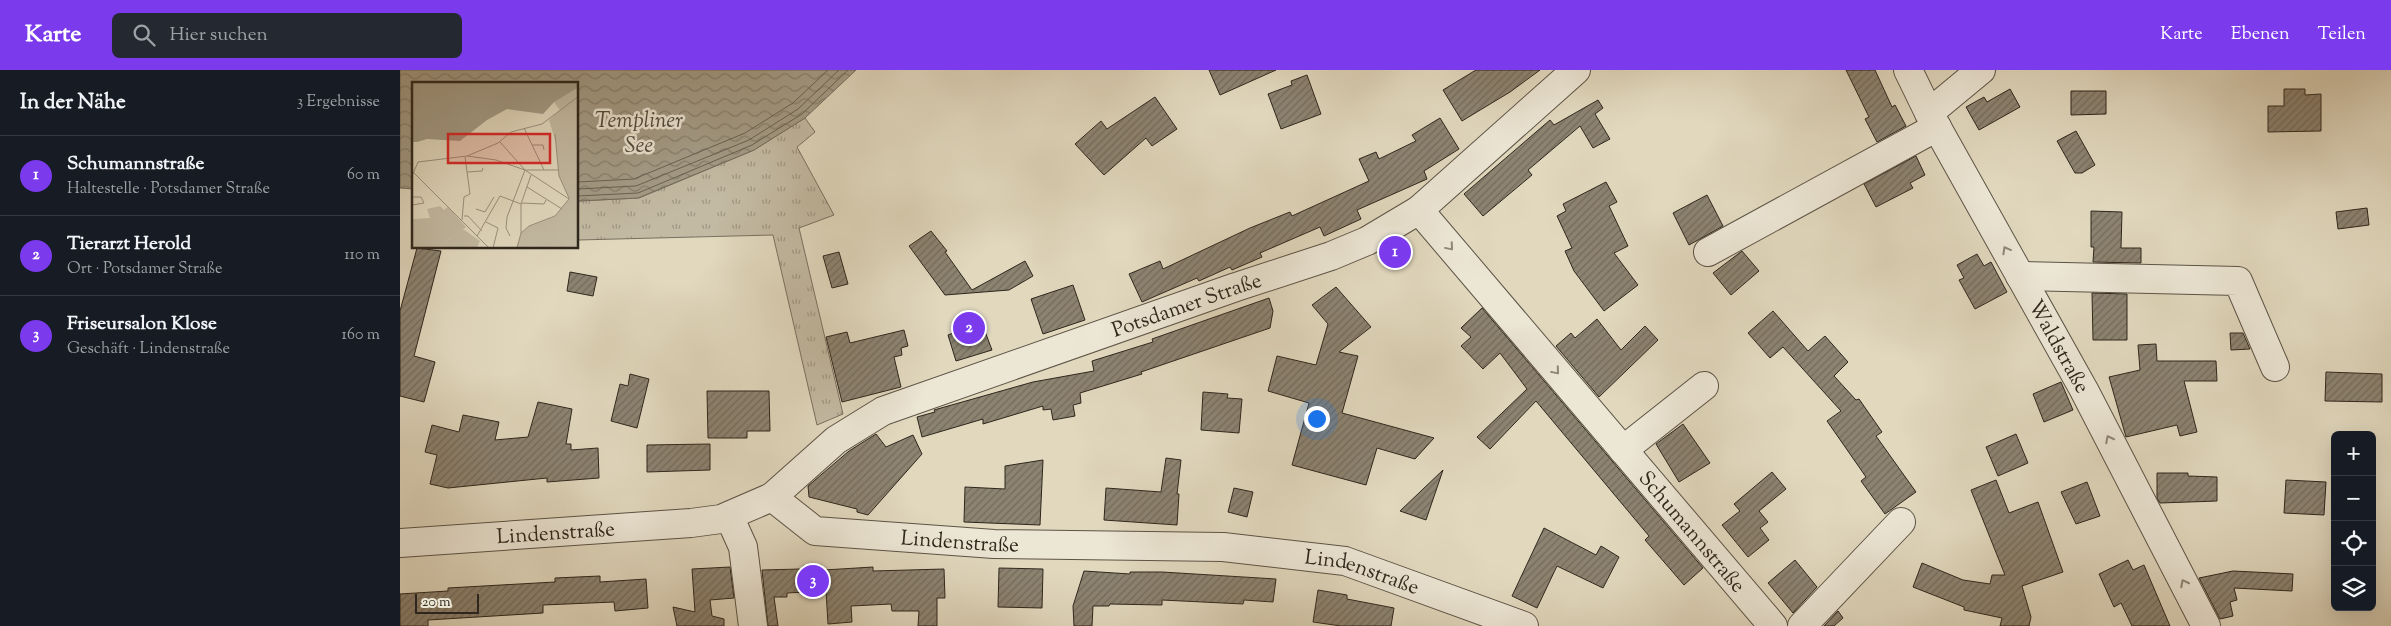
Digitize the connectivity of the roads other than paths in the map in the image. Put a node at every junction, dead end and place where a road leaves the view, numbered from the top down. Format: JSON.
{"nodes":[{"id":1,"x":1576,"y":70,"type":"edge"},
{"id":2,"x":1908,"y":70,"type":"edge"},
{"id":3,"x":1981,"y":70,"type":"edge"},
{"id":4,"x":1933,"y":120,"type":"junction"},
{"id":5,"x":1419,"y":210,"type":"junction"},
{"id":6,"x":1708,"y":252,"type":"dead end"},
{"id":7,"x":2020,"y":276,"type":"junction"},
{"id":8,"x":2275,"y":367,"type":"dead end"},
{"id":9,"x":1704,"y":386,"type":"dead end"},
{"id":10,"x":1623,"y":450,"type":"junction"},
{"id":11,"x":772,"y":497,"type":"junction"},
{"id":12,"x":729,"y":516,"type":"junction"},
{"id":13,"x":1901,"y":522,"type":"dead end"},
{"id":14,"x":400,"y":543,"type":"edge"},
{"id":15,"x":753,"y":626,"type":"edge"},
{"id":16,"x":1524,"y":626,"type":"edge"},
{"id":17,"x":1773,"y":626,"type":"edge"},
{"id":18,"x":1802,"y":626,"type":"edge"},
{"id":19,"x":2206,"y":626,"type":"edge"}],
"edges":[{"from":1,"to":5,"type":"street","name":"Potsdamer Straße"},
{"from":2,"to":4,"type":"street","name":"Waldstraße"},
{"from":3,"to":4,"type":"street"},
{"from":4,"to":6,"type":"street"},
{"from":7,"to":4,"type":"street","name":"Waldstraße","one_way":true},
{"from":5,"to":10,"type":"street","name":"Schumannstraße","one_way":true},
{"from":5,"to":11,"type":"street","name":"Potsdamer Straße"},
{"from":7,"to":8,"type":"street"},
{"from":19,"to":7,"type":"street","name":"Waldstraße","one_way":true},
{"from":9,"to":10,"type":"street"},
{"from":10,"to":17,"type":"street","name":"Schumannstraße"},
{"from":11,"to":12,"type":"street","name":"Lindenstraße"},
{"from":11,"to":16,"type":"street","name":"Lindenstraße"},
{"from":12,"to":14,"type":"street","name":"Lindenstraße"},
{"from":12,"to":15,"type":"street"},
{"from":13,"to":18,"type":"street"}]}
